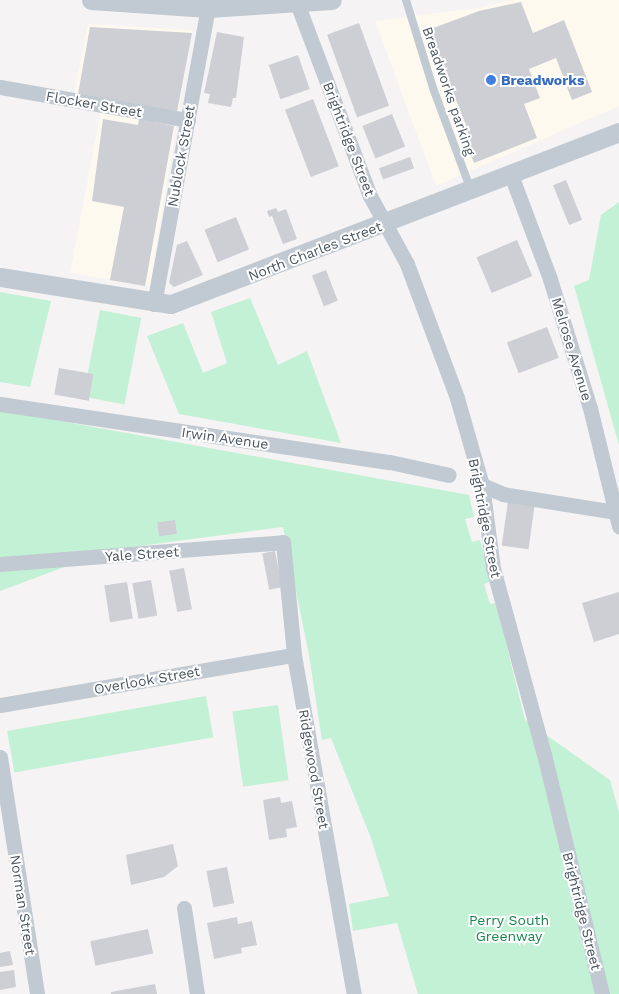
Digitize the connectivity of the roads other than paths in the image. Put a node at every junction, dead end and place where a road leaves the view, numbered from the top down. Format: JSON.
{"nodes":[{"id":1,"x":90,"y":0,"type":"edge"},
{"id":2,"x":332,"y":0,"type":"edge"},
{"id":3,"x":406,"y":0,"type":"edge"},
{"id":4,"x":296,"y":3,"type":"junction"},
{"id":5,"x":208,"y":8,"type":"junction"},
{"id":6,"x":0,"y":87,"type":"edge"},
{"id":7,"x":188,"y":120,"type":"junction"},
{"id":8,"x":619,"y":132,"type":"edge"},
{"id":9,"x":511,"y":175,"type":"junction"},
{"id":10,"x":471,"y":190,"type":"junction"},
{"id":11,"x":385,"y":224,"type":"junction"},
{"id":12,"x":0,"y":277,"type":"edge"},
{"id":13,"x":154,"y":304,"type":"junction"},
{"id":14,"x":0,"y":404,"type":"edge"},
{"id":15,"x":449,"y":475,"type":"dead end"},
{"id":16,"x":482,"y":485,"type":"junction"},
{"id":17,"x":617,"y":519,"type":"edge"},
{"id":18,"x":283,"y":542,"type":"joint"},
{"id":19,"x":0,"y":564,"type":"edge"},
{"id":20,"x":294,"y":655,"type":"junction"},
{"id":21,"x":0,"y":704,"type":"edge"},
{"id":22,"x":0,"y":757,"type":"edge"},
{"id":23,"x":184,"y":908,"type":"dead end"},
{"id":24,"x":37,"y":994,"type":"edge"},
{"id":25,"x":197,"y":994,"type":"edge"},
{"id":26,"x":354,"y":994,"type":"edge"},
{"id":27,"x":602,"y":994,"type":"edge"}],
"edges":[{"from":1,"to":5,"type":"street"},
{"from":2,"to":4,"type":"street"},
{"from":3,"to":10,"type":"lane","name":"Breadworks parking"},
{"from":4,"to":5,"type":"street"},
{"from":4,"to":11,"type":"street","name":"Brightridge Street"},
{"from":5,"to":7,"type":"street","name":"Nublock Street"},
{"from":6,"to":7,"type":"street","name":"Flocker Street"},
{"from":7,"to":13,"type":"street","name":"Nublock Street"},
{"from":8,"to":9,"type":"street","name":"North Charles Street"},
{"from":9,"to":10,"type":"street","name":"North Charles Street"},
{"from":9,"to":17,"type":"street","name":"Melrose Avenue"},
{"from":10,"to":11,"type":"street","name":"North Charles Street"},
{"from":11,"to":13,"type":"street","name":"North Charles Street"},
{"from":11,"to":16,"type":"street","name":"Brightridge Street"},
{"from":12,"to":13,"type":"street","name":"North Charles Street"},
{"from":14,"to":15,"type":"street","name":"Irwin Avenue"},
{"from":16,"to":17,"type":"street"},
{"from":16,"to":27,"type":"street","name":"Brightridge Street"},
{"from":18,"to":19,"type":"street","name":"Yale Street"},
{"from":18,"to":20,"type":"street","name":"Ridgewood Street"},
{"from":20,"to":21,"type":"street","name":"Overlook Street"},
{"from":20,"to":26,"type":"street","name":"Ridgewood Street"},
{"from":22,"to":24,"type":"street","name":"Norman Street"},
{"from":23,"to":25,"type":"street"}]}
